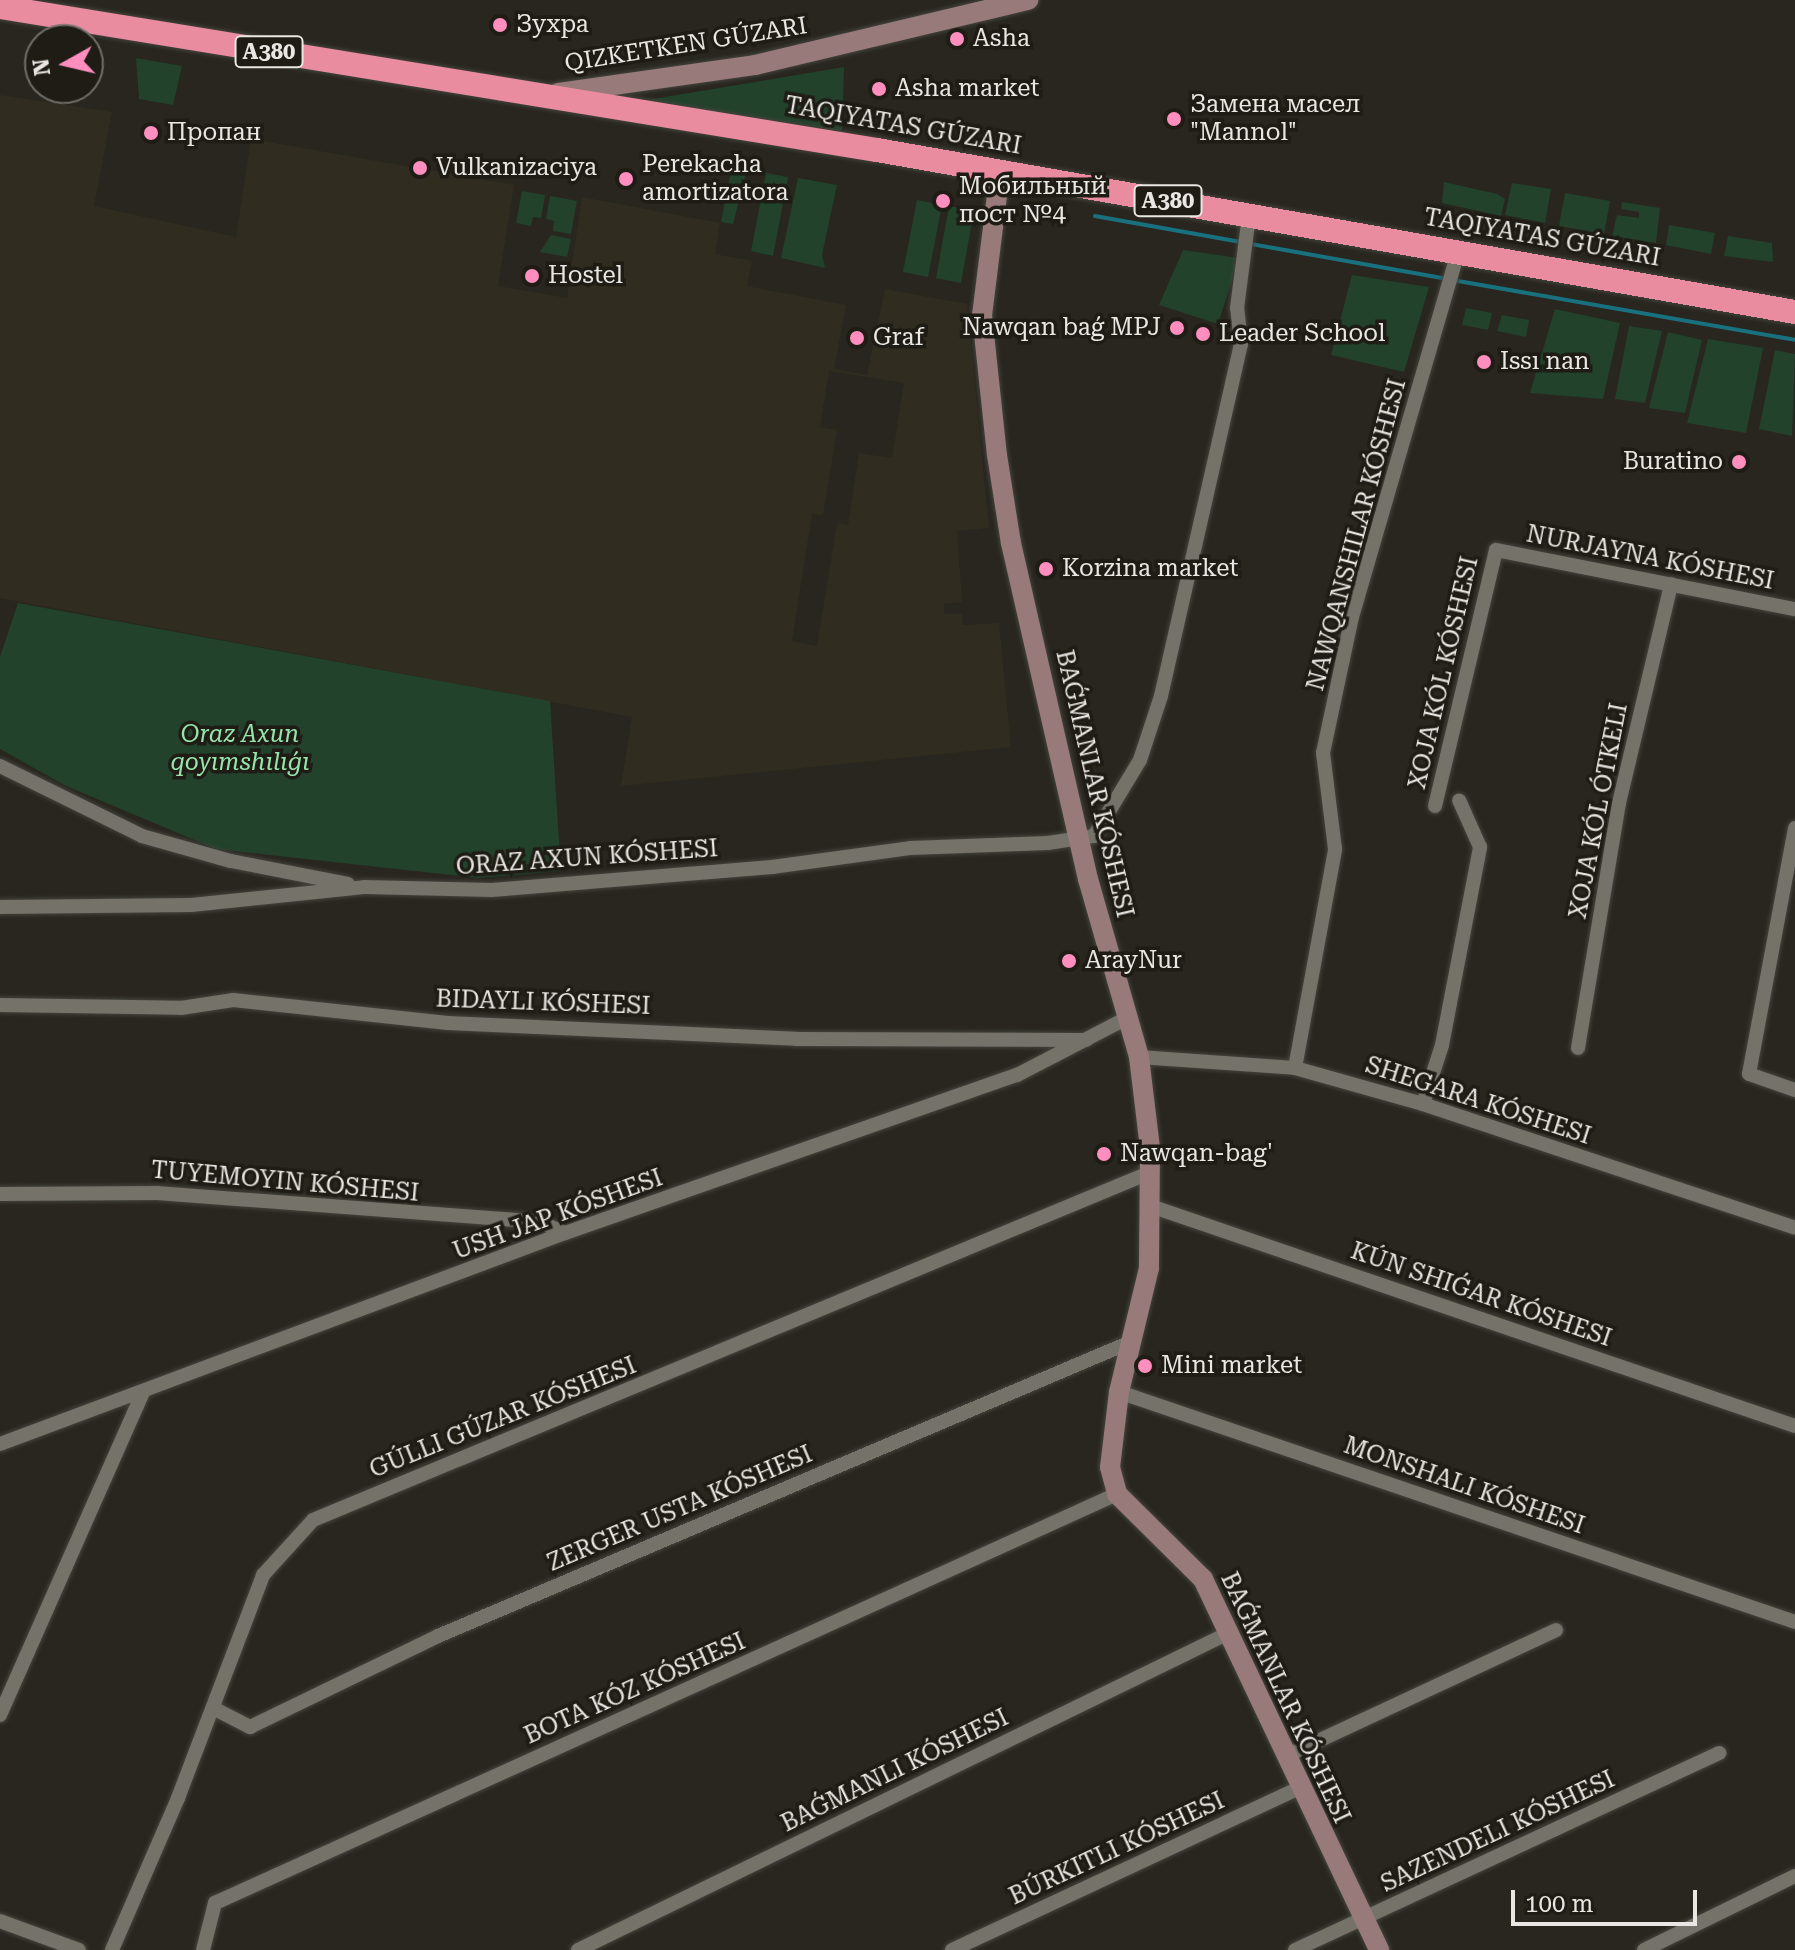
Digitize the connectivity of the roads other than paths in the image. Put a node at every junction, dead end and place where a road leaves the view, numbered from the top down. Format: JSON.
{"nodes":[{"id":1,"x":1015,"y":2,"type":"edge"},
{"id":2,"x":0,"y":7,"type":"edge"},
{"id":3,"x":539,"y":94,"type":"junction"},
{"id":4,"x":1000,"y":171,"type":"junction"},
{"id":5,"x":1249,"y":215,"type":"junction"},
{"id":6,"x":1458,"y":251,"type":"junction"},
{"id":7,"x":1795,"y":312,"type":"edge"},
{"id":8,"x":1496,"y":550,"type":"joint"},
{"id":9,"x":1671,"y":584,"type":"junction"},
{"id":10,"x":1795,"y":609,"type":"edge"},
{"id":11,"x":0,"y":766,"type":"edge"},
{"id":12,"x":1459,"y":800,"type":"dead end"},
{"id":13,"x":1435,"y":806,"type":"dead end"},
{"id":14,"x":1795,"y":828,"type":"edge"},
{"id":15,"x":1080,"y":837,"type":"junction"},
{"id":16,"x":364,"y":887,"type":"junction"},
{"id":17,"x":0,"y":907,"type":"edge"},
{"id":18,"x":0,"y":1005,"type":"edge"},
{"id":19,"x":1127,"y":1018,"type":"junction"},
{"id":20,"x":1086,"y":1040,"type":"junction"},
{"id":21,"x":1578,"y":1048,"type":"dead end"},
{"id":22,"x":1139,"y":1057,"type":"junction"},
{"id":23,"x":1295,"y":1068,"type":"junction"},
{"id":24,"x":1795,"y":1090,"type":"edge"},
{"id":25,"x":1423,"y":1104,"type":"junction"},
{"id":26,"x":1151,"y":1172,"type":"junction"},
{"id":27,"x":0,"y":1194,"type":"edge"},
{"id":28,"x":1153,"y":1207,"type":"junction"},
{"id":29,"x":1795,"y":1228,"type":"edge"},
{"id":30,"x":565,"y":1233,"type":"junction"},
{"id":31,"x":1133,"y":1341,"type":"junction"},
{"id":32,"x":1119,"y":1392,"type":"junction"},
{"id":33,"x":142,"y":1394,"type":"junction"},
{"id":34,"x":1795,"y":1426,"type":"edge"},
{"id":35,"x":0,"y":1444,"type":"edge"},
{"id":36,"x":1117,"y":1494,"type":"junction"},
{"id":37,"x":1795,"y":1622,"type":"edge"},
{"id":38,"x":1556,"y":1630,"type":"dead end"},
{"id":39,"x":1231,"y":1632,"type":"junction"},
{"id":40,"x":213,"y":1708,"type":"junction"},
{"id":41,"x":0,"y":1715,"type":"edge"},
{"id":42,"x":1719,"y":1753,"type":"dead end"},
{"id":43,"x":1286,"y":1756,"type":"junction"},
{"id":44,"x":1300,"y":1788,"type":"junction"},
{"id":45,"x":1795,"y":1876,"type":"edge"},
{"id":46,"x":1363,"y":1919,"type":"junction"},
{"id":47,"x":0,"y":1921,"type":"edge"},
{"id":48,"x":79,"y":1950,"type":"edge"},
{"id":49,"x":112,"y":1950,"type":"edge"},
{"id":50,"x":203,"y":1950,"type":"edge"},
{"id":51,"x":578,"y":1950,"type":"edge"},
{"id":52,"x":952,"y":1950,"type":"edge"},
{"id":53,"x":1295,"y":1950,"type":"edge"},
{"id":54,"x":1379,"y":1950,"type":"edge"},
{"id":55,"x":1644,"y":1950,"type":"edge"}],
"edges":[{"from":1,"to":3,"type":"street"},
{"from":2,"to":3,"type":"highway","number":"A380"},
{"from":3,"to":4,"type":"highway","number":"A380"},
{"from":4,"to":5,"type":"highway","number":"A380"},
{"from":4,"to":15,"type":"street","name":"BAǴMANLAR KÓSHESI"},
{"from":5,"to":6,"type":"highway","number":"A380"},
{"from":5,"to":15,"type":"street"},
{"from":6,"to":7,"type":"highway","number":"A380"},
{"from":6,"to":23,"type":"street"},
{"from":8,"to":9,"type":"street","name":"NURJAYNA KÓSHESI"},
{"from":8,"to":13,"type":"street","name":"XOJA KÓL KÓSHESI"},
{"from":9,"to":10,"type":"street","name":"NURJAYNA KÓSHESI"},
{"from":9,"to":21,"type":"street","name":"XOJA KÓL ÓTKELI"},
{"from":11,"to":16,"type":"street"},
{"from":12,"to":25,"type":"street","name":"XOJA KÓL KÓSHESI"},
{"from":14,"to":24,"type":"street"},
{"from":15,"to":16,"type":"street","name":"ORAZ AXUN KÓSHESI"},
{"from":15,"to":19,"type":"street","name":"BAǴMANLAR KÓSHESI"},
{"from":16,"to":17,"type":"street","name":"ORAZ AXUN KÓSHESI"},
{"from":18,"to":20,"type":"street"},
{"from":19,"to":20,"type":"street","name":"USH JAP KÓSHESI"},
{"from":19,"to":22,"type":"street","name":"BAǴMANLAR KÓSHESI"},
{"from":20,"to":30,"type":"street","name":"USH JAP KÓSHESI"},
{"from":22,"to":23,"type":"street","name":"SHEGARA KÓSHESI"},
{"from":22,"to":26,"type":"street","name":"BAǴMANLAR KÓSHESI"},
{"from":23,"to":25,"type":"street","name":"SHEGARA KÓSHESI"},
{"from":25,"to":29,"type":"street","name":"SHEGARA KÓSHESI"},
{"from":26,"to":28,"type":"street","name":"BAǴMANLAR KÓSHESI"},
{"from":26,"to":40,"type":"street","name":"GÚLLI GÚZAR KÓSHESI"},
{"from":27,"to":30,"type":"street"},
{"from":28,"to":31,"type":"street","name":"BAǴMANLAR KÓSHESI"},
{"from":28,"to":34,"type":"street"},
{"from":30,"to":33,"type":"street","name":"USH JAP KÓSHESI"},
{"from":31,"to":32,"type":"street","name":"BAǴMANLAR KÓSHESI"},
{"from":31,"to":40,"type":"street","name":"ZERGER USTA KÓSHESI"},
{"from":32,"to":36,"type":"street","name":"BAǴMANLAR KÓSHESI"},
{"from":32,"to":37,"type":"street"},
{"from":33,"to":35,"type":"street","name":"USH JAP KÓSHESI"},
{"from":33,"to":41,"type":"street"},
{"from":36,"to":39,"type":"street","name":"BAǴMANLAR KÓSHESI"},
{"from":36,"to":50,"type":"street","name":"BOTA KÓZ KÓSHESI"},
{"from":38,"to":43,"type":"street"},
{"from":39,"to":43,"type":"street","name":"BAǴMANLAR KÓSHESI"},
{"from":39,"to":51,"type":"street"},
{"from":40,"to":49,"type":"street","name":"GÚLLI GÚZAR KÓSHESI"},
{"from":42,"to":46,"type":"street","name":"SAZENDELI KÓSHESI"},
{"from":43,"to":44,"type":"street","name":"BAǴMANLAR KÓSHESI"},
{"from":44,"to":46,"type":"street","name":"BAǴMANLAR KÓSHESI"},
{"from":44,"to":52,"type":"street","name":"BÚRKITLI KÓSHESI"},
{"from":45,"to":55,"type":"street"},
{"from":46,"to":53,"type":"street","name":"SAZENDELI KÓSHESI"},
{"from":46,"to":54,"type":"street","name":"BAǴMANLAR KÓSHESI"},
{"from":47,"to":48,"type":"street"}]}
